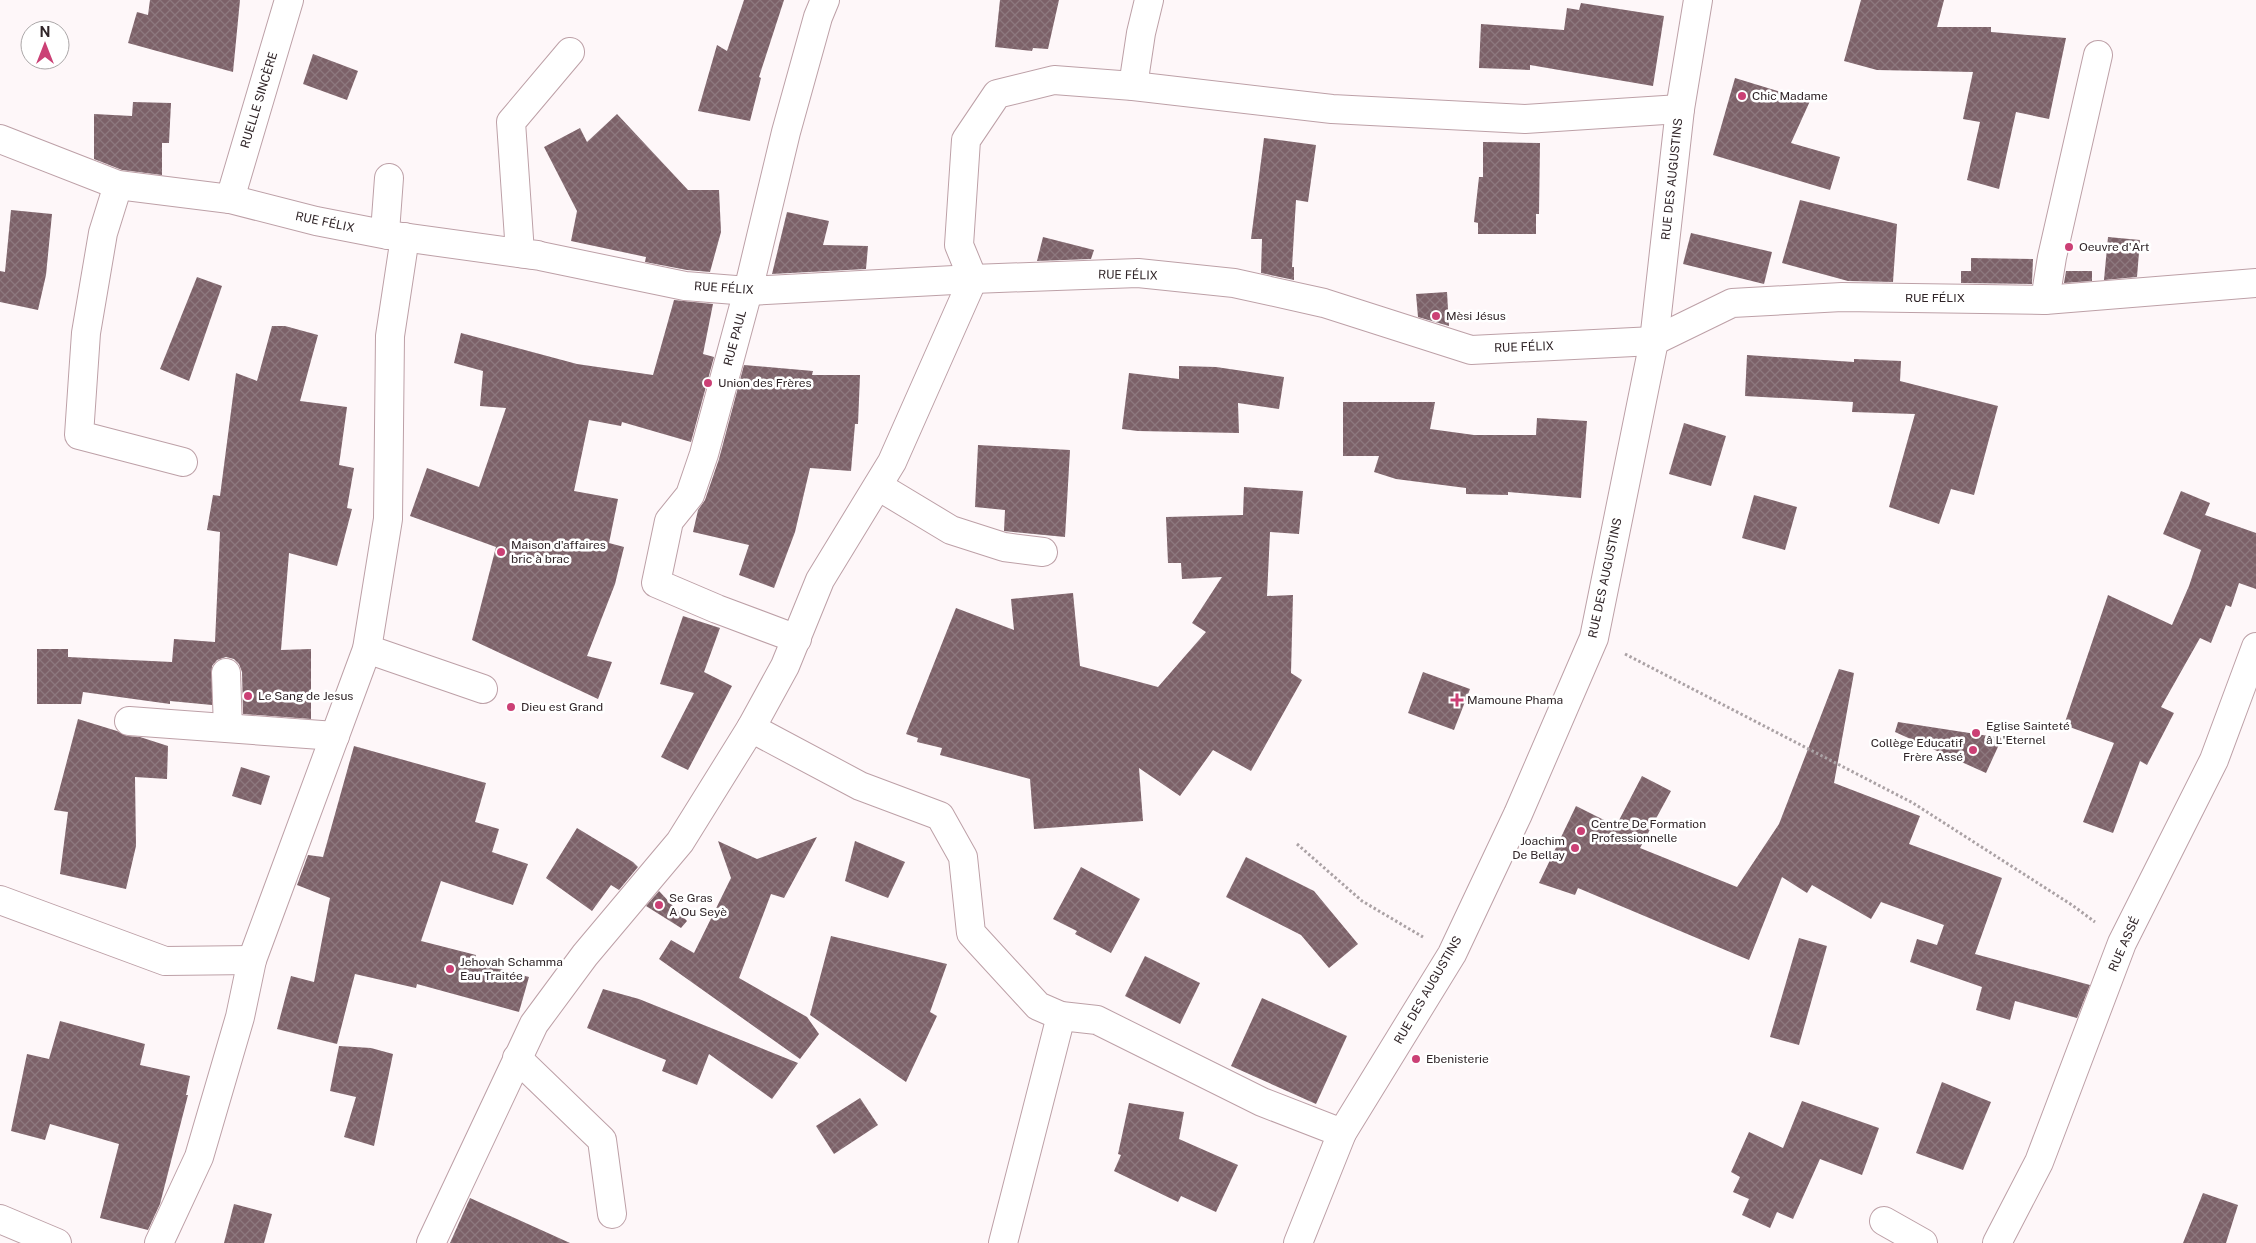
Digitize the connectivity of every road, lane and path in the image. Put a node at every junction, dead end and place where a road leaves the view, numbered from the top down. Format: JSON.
{"nodes":[{"id":1,"x":289,"y":0,"type":"edge"},
{"id":2,"x":825,"y":0,"type":"edge"},
{"id":3,"x":1149,"y":0,"type":"edge"},
{"id":4,"x":1698,"y":0,"type":"edge"},
{"id":5,"x":570,"y":52,"type":"dead end"},
{"id":6,"x":2098,"y":55,"type":"dead end"},
{"id":7,"x":1132,"y":86,"type":"junction"},
{"id":8,"x":1680,"y":109,"type":"junction"},
{"id":9,"x":0,"y":139,"type":"edge"},
{"id":10,"x":390,"y":178,"type":"dead end"},
{"id":11,"x":118,"y":184,"type":"junction"},
{"id":12,"x":230,"y":199,"type":"junction"},
{"id":13,"x":396,"y":236,"type":"junction"},
{"id":14,"x":540,"y":256,"type":"junction"},
{"id":15,"x":973,"y":279,"type":"junction"},
{"id":16,"x":2256,"y":283,"type":"edge"},
{"id":17,"x":748,"y":292,"type":"junction"},
{"id":18,"x":2045,"y":300,"type":"junction"},
{"id":19,"x":1654,"y":341,"type":"junction"},
{"id":20,"x":183,"y":462,"type":"dead end"},
{"id":21,"x":878,"y":486,"type":"junction"},
{"id":22,"x":1043,"y":552,"type":"dead end"},
{"id":23,"x":1594,"y":638,"type":"junction"},
{"id":24,"x":796,"y":639,"type":"junction"},
{"id":25,"x":2256,"y":647,"type":"edge"},
{"id":26,"x":367,"y":648,"type":"junction"},
{"id":27,"x":226,"y":673,"type":"dead end"},
{"id":28,"x":483,"y":690,"type":"dead end"},
{"id":29,"x":129,"y":720,"type":"dead end"},
{"id":30,"x":228,"y":728,"type":"junction"},
{"id":31,"x":751,"y":728,"type":"junction"},
{"id":32,"x":335,"y":736,"type":"junction"},
{"id":33,"x":1297,"y":844,"type":"dead end"},
{"id":34,"x":0,"y":900,"type":"edge"},
{"id":35,"x":2122,"y":943,"type":"junction"},
{"id":36,"x":1452,"y":954,"type":"junction"},
{"id":37,"x":252,"y":960,"type":"junction"},
{"id":38,"x":1061,"y":1016,"type":"junction"},
{"id":39,"x":517,"y":1058,"type":"junction"},
{"id":40,"x":1342,"y":1133,"type":"junction"},
{"id":41,"x":612,"y":1214,"type":"dead end"},
{"id":42,"x":0,"y":1218,"type":"edge"},
{"id":43,"x":1884,"y":1221,"type":"dead end"},
{"id":44,"x":57,"y":1243,"type":"edge"},
{"id":45,"x":159,"y":1243,"type":"edge"},
{"id":46,"x":431,"y":1243,"type":"edge"},
{"id":47,"x":1004,"y":1243,"type":"edge"},
{"id":48,"x":1298,"y":1243,"type":"edge"},
{"id":49,"x":1923,"y":1243,"type":"edge"},
{"id":50,"x":1997,"y":1243,"type":"edge"}],
"edges":[{"from":1,"to":12,"type":"street","name":"RUELLE SINCÈRE"},
{"from":2,"to":17,"type":"street","name":"RUE PAUL"},
{"from":3,"to":7,"type":"street"},
{"from":4,"to":8,"type":"street","name":"RUE DES AUGUSTINS"},
{"from":5,"to":14,"type":"street"},
{"from":6,"to":18,"type":"street"},
{"from":7,"to":8,"type":"street"},
{"from":7,"to":15,"type":"street"},
{"from":8,"to":19,"type":"street","name":"RUE DES AUGUSTINS"},
{"from":9,"to":11,"type":"street","name":"RUE FÉLIX"},
{"from":10,"to":13,"type":"street"},
{"from":11,"to":12,"type":"street","name":"RUE FÉLIX"},
{"from":11,"to":20,"type":"street"},
{"from":12,"to":13,"type":"street","name":"RUE FÉLIX"},
{"from":13,"to":14,"type":"street","name":"RUE FÉLIX"},
{"from":13,"to":26,"type":"street"},
{"from":14,"to":17,"type":"street","name":"RUE FÉLIX"},
{"from":15,"to":17,"type":"street","name":"RUE FÉLIX"},
{"from":15,"to":19,"type":"street","name":"RUE FÉLIX"},
{"from":15,"to":21,"type":"street"},
{"from":16,"to":18,"type":"street","name":"RUE FÉLIX"},
{"from":17,"to":24,"type":"street","name":"RUE PAUL"},
{"from":18,"to":19,"type":"street","name":"RUE FÉLIX"},
{"from":19,"to":23,"type":"street","name":"RUE DES AUGUSTINS"},
{"from":21,"to":22,"type":"street"},
{"from":21,"to":24,"type":"street"},
{"from":23,"to":35,"type":"path"},
{"from":23,"to":36,"type":"street","name":"RUE DES AUGUSTINS"},
{"from":24,"to":31,"type":"street"},
{"from":25,"to":35,"type":"street","name":"RUE ASSÉ"},
{"from":26,"to":28,"type":"street"},
{"from":26,"to":32,"type":"street"},
{"from":27,"to":30,"type":"street"},
{"from":29,"to":30,"type":"street"},
{"from":30,"to":32,"type":"street"},
{"from":31,"to":38,"type":"street"},
{"from":31,"to":39,"type":"street"},
{"from":32,"to":37,"type":"street"},
{"from":33,"to":36,"type":"path"},
{"from":34,"to":37,"type":"street"},
{"from":35,"to":50,"type":"street","name":"RUE ASSÉ"},
{"from":36,"to":40,"type":"street","name":"RUE DES AUGUSTINS"},
{"from":37,"to":45,"type":"street"},
{"from":38,"to":40,"type":"street"},
{"from":38,"to":47,"type":"street"},
{"from":39,"to":41,"type":"street"},
{"from":39,"to":46,"type":"street"},
{"from":40,"to":48,"type":"street","name":"RUE DES AUGUSTINS"},
{"from":42,"to":44,"type":"street"},
{"from":43,"to":49,"type":"street"}]}
